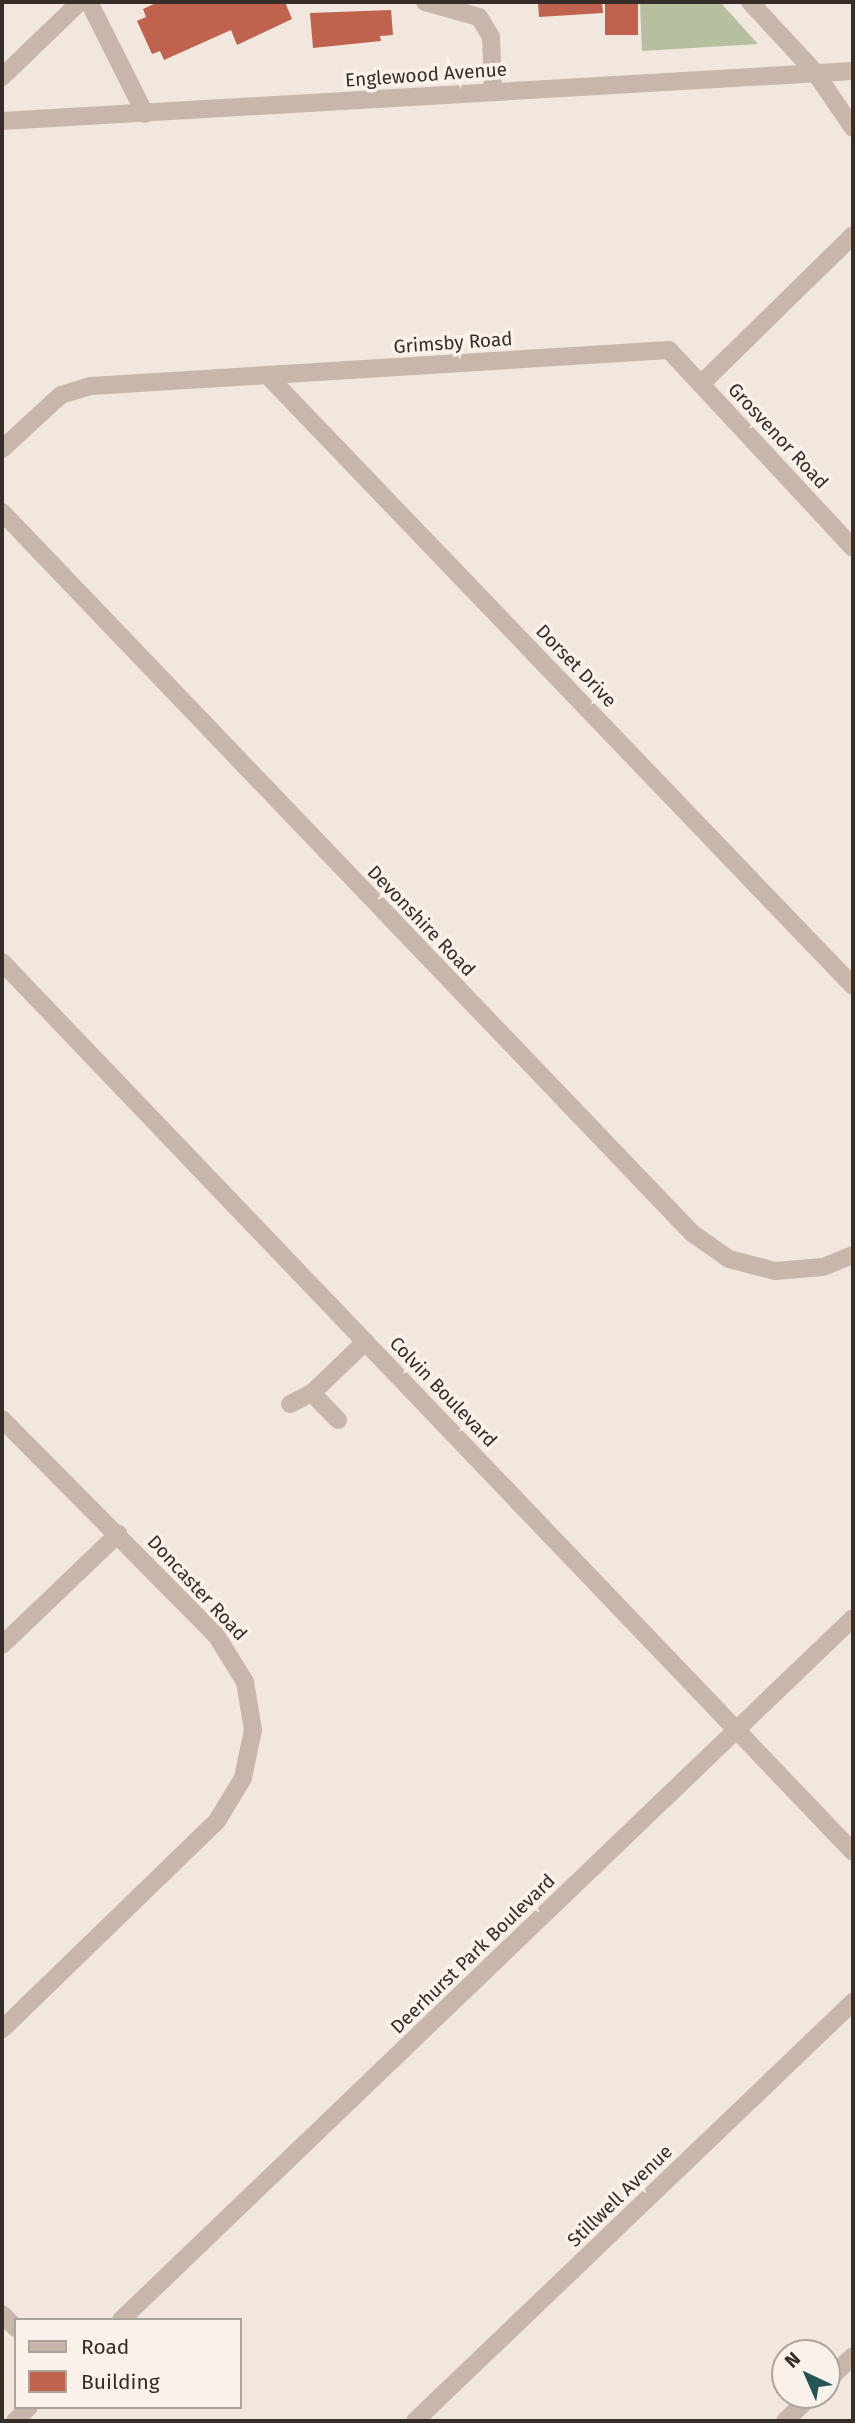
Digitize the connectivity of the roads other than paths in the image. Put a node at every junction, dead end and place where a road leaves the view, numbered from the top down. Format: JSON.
{"nodes":[{"id":1,"x":80,"y":2,"type":"edge"},
{"id":2,"x":89,"y":2,"type":"edge"},
{"id":3,"x":425,"y":2,"type":"edge"},
{"id":4,"x":750,"y":2,"type":"edge"},
{"id":5,"x":814,"y":71,"type":"junction"},
{"id":6,"x":853,"y":71,"type":"edge"},
{"id":7,"x":2,"y":78,"type":"edge"},
{"id":8,"x":493,"y":92,"type":"junction"},
{"id":9,"x":145,"y":114,"type":"junction"},
{"id":10,"x":2,"y":121,"type":"edge"},
{"id":11,"x":853,"y":128,"type":"edge"},
{"id":12,"x":853,"y":235,"type":"edge"},
{"id":13,"x":268,"y":376,"type":"junction"},
{"id":14,"x":701,"y":384,"type":"junction"},
{"id":15,"x":2,"y":449,"type":"edge"},
{"id":16,"x":2,"y":512,"type":"edge"},
{"id":17,"x":853,"y":548,"type":"edge"},
{"id":18,"x":2,"y":962,"type":"edge"},
{"id":19,"x":853,"y":986,"type":"edge"},
{"id":20,"x":853,"y":1255,"type":"edge"},
{"id":21,"x":365,"y":1342,"type":"junction"},
{"id":22,"x":312,"y":1393,"type":"junction"},
{"id":23,"x":290,"y":1404,"type":"dead end"},
{"id":24,"x":2,"y":1419,"type":"edge"},
{"id":25,"x":338,"y":1420,"type":"dead end"},
{"id":26,"x":118,"y":1534,"type":"junction"},
{"id":27,"x":853,"y":1618,"type":"edge"},
{"id":28,"x":2,"y":1645,"type":"edge"},
{"id":29,"x":737,"y":1730,"type":"junction"},
{"id":30,"x":853,"y":1852,"type":"edge"},
{"id":31,"x":853,"y":2002,"type":"edge"},
{"id":32,"x":2,"y":2029,"type":"edge"},
{"id":33,"x":123,"y":2318,"type":"edge"},
{"id":34,"x":28,"y":2409,"type":"edge"},
{"id":35,"x":15,"y":2421,"type":"edge"},
{"id":36,"x":415,"y":2421,"type":"edge"}],
"edges":[{"from":1,"to":7,"type":"street"},
{"from":2,"to":9,"type":"street"},
{"from":3,"to":8,"type":"street"},
{"from":4,"to":5,"type":"street"},
{"from":5,"to":6,"type":"street","name":"Englewood Avenue"},
{"from":5,"to":8,"type":"street","name":"Englewood Avenue"},
{"from":5,"to":11,"type":"street"},
{"from":8,"to":9,"type":"street","name":"Englewood Avenue"},
{"from":9,"to":10,"type":"street","name":"Englewood Avenue"},
{"from":12,"to":14,"type":"street"},
{"from":13,"to":14,"type":"street","name":"Grimsby Road"},
{"from":13,"to":15,"type":"street","name":"Grimsby Road"},
{"from":13,"to":19,"type":"street","name":"Dorset Drive"},
{"from":14,"to":17,"type":"street","name":"Grosvenor Road"},
{"from":16,"to":20,"type":"street","name":"Devonshire Road"},
{"from":18,"to":21,"type":"street","name":"Colvin Boulevard"},
{"from":21,"to":22,"type":"street"},
{"from":21,"to":29,"type":"street","name":"Colvin Boulevard"},
{"from":22,"to":23,"type":"street"},
{"from":22,"to":25,"type":"street"},
{"from":24,"to":26,"type":"street","name":"Doncaster Road"},
{"from":26,"to":28,"type":"street"},
{"from":26,"to":32,"type":"street","name":"Doncaster Road"},
{"from":27,"to":29,"type":"street","name":"Deerhurst Park Boulevard"},
{"from":29,"to":30,"type":"street","name":"Colvin Boulevard"},
{"from":29,"to":33,"type":"street","name":"Deerhurst Park Boulevard"},
{"from":31,"to":36,"type":"street","name":"Stillwell Avenue"},
{"from":34,"to":35,"type":"street"}]}
